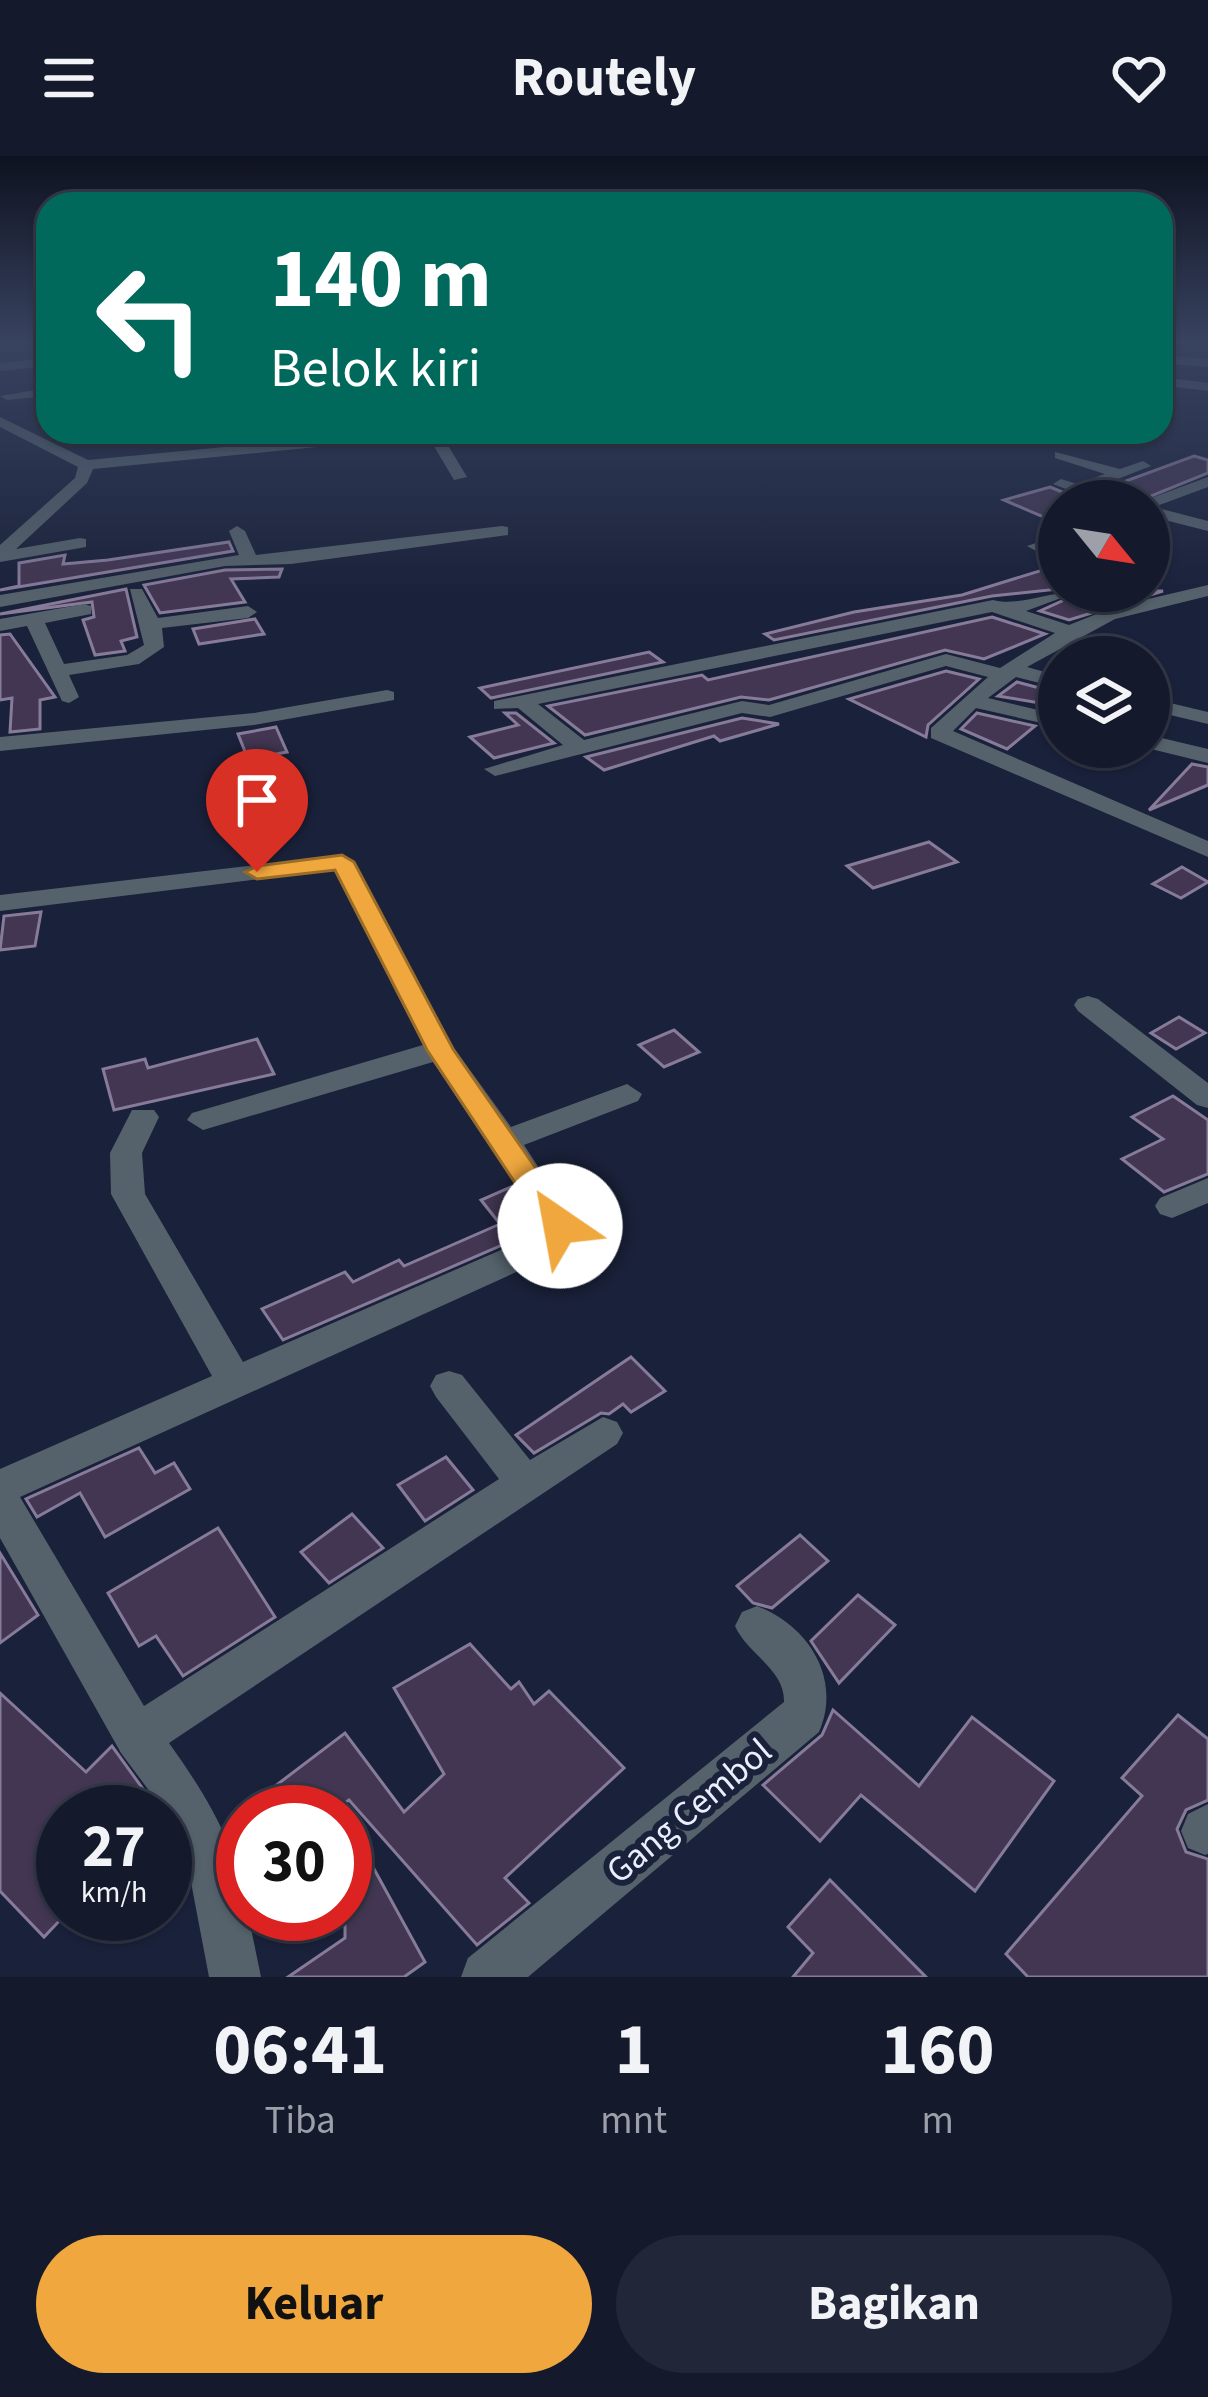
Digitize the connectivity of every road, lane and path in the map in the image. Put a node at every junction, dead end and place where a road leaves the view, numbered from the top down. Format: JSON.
{"nodes":[{"id":1,"x":46,"y":444,"type":"edge"},
{"id":2,"x":183,"y":444,"type":"edge"},
{"id":3,"x":245,"y":444,"type":"edge"},
{"id":4,"x":276,"y":444,"type":"edge"},
{"id":5,"x":438,"y":444,"type":"edge"},
{"id":6,"x":186,"y":454,"type":"junction"},
{"id":7,"x":1060,"y":455,"type":"dead end"},
{"id":8,"x":86,"y":464,"type":"junction"},
{"id":9,"x":1143,"y":466,"type":"dead end"},
{"id":10,"x":288,"y":469,"type":"dead end"},
{"id":11,"x":1120,"y":474,"type":"junction"},
{"id":12,"x":459,"y":477,"type":"dead end"},
{"id":13,"x":1104,"y":480,"type":"edge"},
{"id":14,"x":1208,"y":482,"type":"edge"},
{"id":15,"x":1170,"y":502,"type":"edge"},
{"id":16,"x":1170,"y":516,"type":"edge"},
{"id":17,"x":1208,"y":526,"type":"edge"},
{"id":18,"x":237,"y":531,"type":"dead end"},
{"id":19,"x":502,"y":531,"type":"dead end"},
{"id":20,"x":80,"y":543,"type":"dead end"},
{"id":21,"x":0,"y":556,"type":"edge"},
{"id":22,"x":249,"y":559,"type":"junction"},
{"id":23,"x":58,"y":566,"type":"dead end"},
{"id":24,"x":0,"y":572,"type":"edge"},
{"id":25,"x":1208,"y":590,"type":"edge"},
{"id":26,"x":136,"y":592,"type":"dead end"},
{"id":27,"x":0,"y":601,"type":"edge"},
{"id":28,"x":1038,"y":601,"type":"edge"},
{"id":29,"x":1012,"y":609,"type":"junction"},
{"id":30,"x":84,"y":610,"type":"dead end"},
{"id":31,"x":248,"y":612,"type":"dead end"},
{"id":32,"x":34,"y":620,"type":"junction"},
{"id":33,"x":0,"y":625,"type":"edge"},
{"id":34,"x":152,"y":625,"type":"junction"},
{"id":35,"x":1071,"y":632,"type":"junction"},
{"id":36,"x":54,"y":670,"type":"junction"},
{"id":37,"x":1010,"y":673,"type":"junction"},
{"id":38,"x":1038,"y":678,"type":"edge"},
{"id":39,"x":69,"y":697,"type":"dead end"},
{"id":40,"x":387,"y":697,"type":"dead end"},
{"id":41,"x":976,"y":702,"type":"junction"},
{"id":42,"x":1170,"y":709,"type":"edge"},
{"id":43,"x":1038,"y":716,"type":"edge"},
{"id":44,"x":1208,"y":718,"type":"edge"},
{"id":45,"x":0,"y":744,"type":"edge"},
{"id":46,"x":579,"y":747,"type":"junction"},
{"id":47,"x":1170,"y":747,"type":"edge"},
{"id":48,"x":1208,"y":756,"type":"edge"},
{"id":49,"x":496,"y":769,"type":"dead end"},
{"id":50,"x":1208,"y":850,"type":"edge"},
{"id":51,"x":0,"y":903,"type":"edge"},
{"id":52,"x":1088,"y":1005,"type":"dead end"},
{"id":53,"x":440,"y":1050,"type":"junction"},
{"id":54,"x":628,"y":1094,"type":"dead end"},
{"id":55,"x":1208,"y":1098,"type":"edge"},
{"id":56,"x":143,"y":1117,"type":"dead end"},
{"id":57,"x":203,"y":1120,"type":"dead end"},
{"id":58,"x":505,"y":1141,"type":"junction"},
{"id":59,"x":1208,"y":1190,"type":"edge"},
{"id":60,"x":1172,"y":1206,"type":"dead end"},
{"id":61,"x":234,"y":1380,"type":"junction"},
{"id":62,"x":449,"y":1386,"type":"dead end"},
{"id":63,"x":602,"y":1433,"type":"dead end"},
{"id":64,"x":524,"y":1482,"type":"junction"},
{"id":65,"x":0,"y":1486,"type":"edge"},
{"id":66,"x":0,"y":1500,"type":"edge"},
{"id":67,"x":757,"y":1626,"type":"dead end"},
{"id":68,"x":137,"y":1737,"type":"junction"},
{"id":69,"x":235,"y":1977,"type":"edge"},
{"id":70,"x":487,"y":1977,"type":"edge"}],
"edges":[{"from":1,"to":8,"type":"street"},
{"from":2,"to":6,"type":"street"},
{"from":3,"to":6,"type":"street"},
{"from":4,"to":10,"type":"street"},
{"from":5,"to":12,"type":"street"},
{"from":6,"to":8,"type":"street"},
{"from":7,"to":11,"type":"street"},
{"from":8,"to":21,"type":"street"},
{"from":9,"to":11,"type":"street"},
{"from":11,"to":13,"type":"street"},
{"from":14,"to":15,"type":"street"},
{"from":16,"to":17,"type":"street"},
{"from":18,"to":22,"type":"street"},
{"from":19,"to":22,"type":"street"},
{"from":20,"to":21,"type":"street"},
{"from":22,"to":27,"type":"street"},
{"from":23,"to":24,"type":"street"},
{"from":25,"to":35,"type":"street"},
{"from":26,"to":34,"type":"street"},
{"from":28,"to":29,"type":"street"},
{"from":29,"to":35,"type":"street"},
{"from":29,"to":46,"type":"street"},
{"from":30,"to":32,"type":"street"},
{"from":31,"to":34,"type":"street"},
{"from":32,"to":33,"type":"street"},
{"from":32,"to":36,"type":"street"},
{"from":34,"to":36,"type":"street"},
{"from":35,"to":37,"type":"street"},
{"from":36,"to":39,"type":"street"},
{"from":37,"to":38,"type":"street"},
{"from":37,"to":41,"type":"street"},
{"from":37,"to":46,"type":"street"},
{"from":40,"to":45,"type":"street"},
{"from":41,"to":43,"type":"street"},
{"from":41,"to":50,"type":"street"},
{"from":42,"to":44,"type":"street"},
{"from":46,"to":49,"type":"street"},
{"from":47,"to":48,"type":"street"},
{"from":51,"to":53,"type":"street"},
{"from":52,"to":55,"type":"street"},
{"from":53,"to":57,"type":"street"},
{"from":53,"to":58,"type":"street"},
{"from":54,"to":58,"type":"street"},
{"from":56,"to":61,"type":"street"},
{"from":58,"to":61,"type":"street"},
{"from":59,"to":60,"type":"street"},
{"from":61,"to":65,"type":"street"},
{"from":62,"to":64,"type":"street"},
{"from":63,"to":64,"type":"street"},
{"from":64,"to":68,"type":"street"},
{"from":66,"to":68,"type":"street"},
{"from":67,"to":70,"type":"street","name":"Gang Cembol"},
{"from":68,"to":69,"type":"street"}]}
